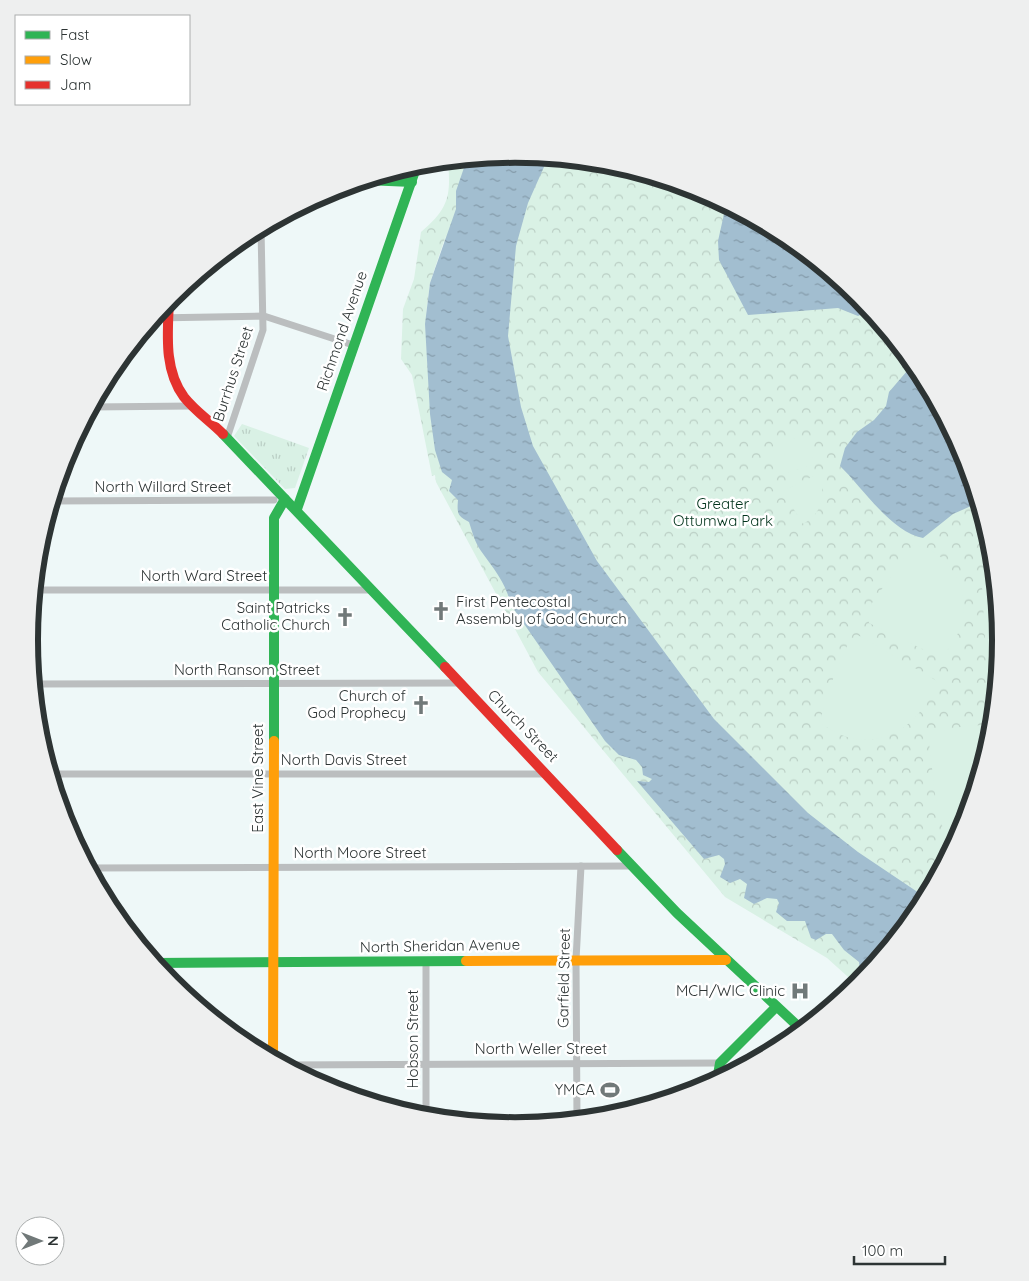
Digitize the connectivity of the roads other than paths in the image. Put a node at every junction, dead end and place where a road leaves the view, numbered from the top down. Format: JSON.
{"nodes":[{"id":1,"x":414,"y":175,"type":"edge"},
{"id":2,"x":388,"y":181,"type":"edge"},
{"id":3,"x":412,"y":182,"type":"junction"},
{"id":4,"x":261,"y":236,"type":"edge"},
{"id":5,"x":169,"y":312,"type":"edge"},
{"id":6,"x":264,"y":316,"type":"junction"},
{"id":7,"x":163,"y":318,"type":"edge"},
{"id":8,"x":169,"y":318,"type":"junction"},
{"id":9,"x":353,"y":345,"type":"junction"},
{"id":10,"x":193,"y":406,"type":"junction"},
{"id":11,"x":99,"y":407,"type":"edge"},
{"id":12,"x":227,"y":438,"type":"junction"},
{"id":13,"x":280,"y":499,"type":"junction"},
{"id":14,"x":59,"y":501,"type":"edge"},
{"id":15,"x":297,"y":508,"type":"junction"},
{"id":16,"x":41,"y":590,"type":"edge"},
{"id":17,"x":274,"y":590,"type":"junction"},
{"id":18,"x":374,"y":590,"type":"junction"},
{"id":19,"x":40,"y":684,"type":"edge"},
{"id":20,"x":274,"y":684,"type":"junction"},
{"id":21,"x":461,"y":684,"type":"junction"},
{"id":22,"x":57,"y":774,"type":"edge"},
{"id":23,"x":274,"y":774,"type":"junction"},
{"id":24,"x":548,"y":774,"type":"junction"},
{"id":25,"x":582,"y":866,"type":"junction"},
{"id":26,"x":633,"y":866,"type":"junction"},
{"id":27,"x":274,"y":867,"type":"junction"},
{"id":28,"x":95,"y":868,"type":"edge"},
{"id":29,"x":576,"y":960,"type":"junction"},
{"id":30,"x":726,"y":960,"type":"junction"},
{"id":31,"x":426,"y":961,"type":"junction"},
{"id":32,"x":163,"y":963,"type":"edge"},
{"id":33,"x":273,"y":963,"type":"junction"},
{"id":34,"x":776,"y":1006,"type":"junction"},
{"id":35,"x":797,"y":1025,"type":"edge"},
{"id":36,"x":273,"y":1052,"type":"edge"},
{"id":37,"x":296,"y":1064,"type":"edge"},
{"id":38,"x":426,"y":1064,"type":"junction"},
{"id":39,"x":576,"y":1064,"type":"junction"},
{"id":40,"x":720,"y":1064,"type":"junction"},
{"id":41,"x":719,"y":1071,"type":"edge"},
{"id":42,"x":426,"y":1109,"type":"edge"},
{"id":43,"x":577,"y":1113,"type":"edge"}],
"edges":[{"from":1,"to":3,"type":"street","name":"Richmond Avenue"},
{"from":2,"to":3,"type":"street"},
{"from":3,"to":9,"type":"street","name":"Richmond Avenue"},
{"from":4,"to":6,"type":"street","name":"Burrhus Street"},
{"from":5,"to":8,"type":"street","name":"Church Street"},
{"from":6,"to":8,"type":"street"},
{"from":6,"to":9,"type":"street"},
{"from":6,"to":12,"type":"street","name":"Burrhus Street"},
{"from":7,"to":8,"type":"street"},
{"from":8,"to":10,"type":"street","name":"Church Street"},
{"from":9,"to":15,"type":"street","name":"Richmond Avenue"},
{"from":10,"to":11,"type":"street"},
{"from":10,"to":12,"type":"street","name":"Church Street"},
{"from":12,"to":13,"type":"street","name":"Church Street"},
{"from":13,"to":14,"type":"street","name":"North Willard Street"},
{"from":13,"to":15,"type":"street","name":"Church Street"},
{"from":13,"to":17,"type":"street","name":"East Vine Street"},
{"from":15,"to":18,"type":"street","name":"Church Street"},
{"from":16,"to":17,"type":"street","name":"North Ward Street"},
{"from":17,"to":18,"type":"street","name":"North Ward Street"},
{"from":17,"to":20,"type":"street","name":"East Vine Street"},
{"from":18,"to":21,"type":"street","name":"Church Street"},
{"from":19,"to":20,"type":"street","name":"North Ransom Street"},
{"from":20,"to":21,"type":"street","name":"North Ransom Street"},
{"from":20,"to":23,"type":"street","name":"East Vine Street"},
{"from":21,"to":24,"type":"street","name":"Church Street"},
{"from":22,"to":23,"type":"street","name":"North Davis Street"},
{"from":23,"to":24,"type":"street","name":"North Davis Street"},
{"from":23,"to":27,"type":"street","name":"East Vine Street"},
{"from":24,"to":26,"type":"street","name":"Church Street"},
{"from":25,"to":26,"type":"street","name":"North Moore Street"},
{"from":25,"to":27,"type":"street","name":"North Moore Street"},
{"from":25,"to":29,"type":"street","name":"Garfield Street"},
{"from":26,"to":30,"type":"street","name":"Church Street"},
{"from":27,"to":28,"type":"street","name":"North Moore Street"},
{"from":27,"to":33,"type":"street","name":"East Vine Street"},
{"from":29,"to":30,"type":"street","name":"North Sheridan Avenue"},
{"from":29,"to":31,"type":"street","name":"North Sheridan Avenue"},
{"from":29,"to":39,"type":"street","name":"Garfield Street"},
{"from":30,"to":34,"type":"street","name":"Church Street"},
{"from":31,"to":33,"type":"street","name":"North Sheridan Avenue"},
{"from":31,"to":38,"type":"street","name":"Hobson Street"},
{"from":32,"to":33,"type":"street","name":"North Sheridan Avenue"},
{"from":33,"to":36,"type":"street","name":"East Vine Street"},
{"from":34,"to":35,"type":"street","name":"Church Street"},
{"from":34,"to":40,"type":"street"},
{"from":37,"to":38,"type":"street","name":"North Weller Street"},
{"from":38,"to":39,"type":"street","name":"North Weller Street"},
{"from":38,"to":42,"type":"street","name":"Hobson Street"},
{"from":39,"to":40,"type":"street","name":"North Weller Street"},
{"from":39,"to":43,"type":"street","name":"Garfield Street"},
{"from":40,"to":41,"type":"street"}]}
